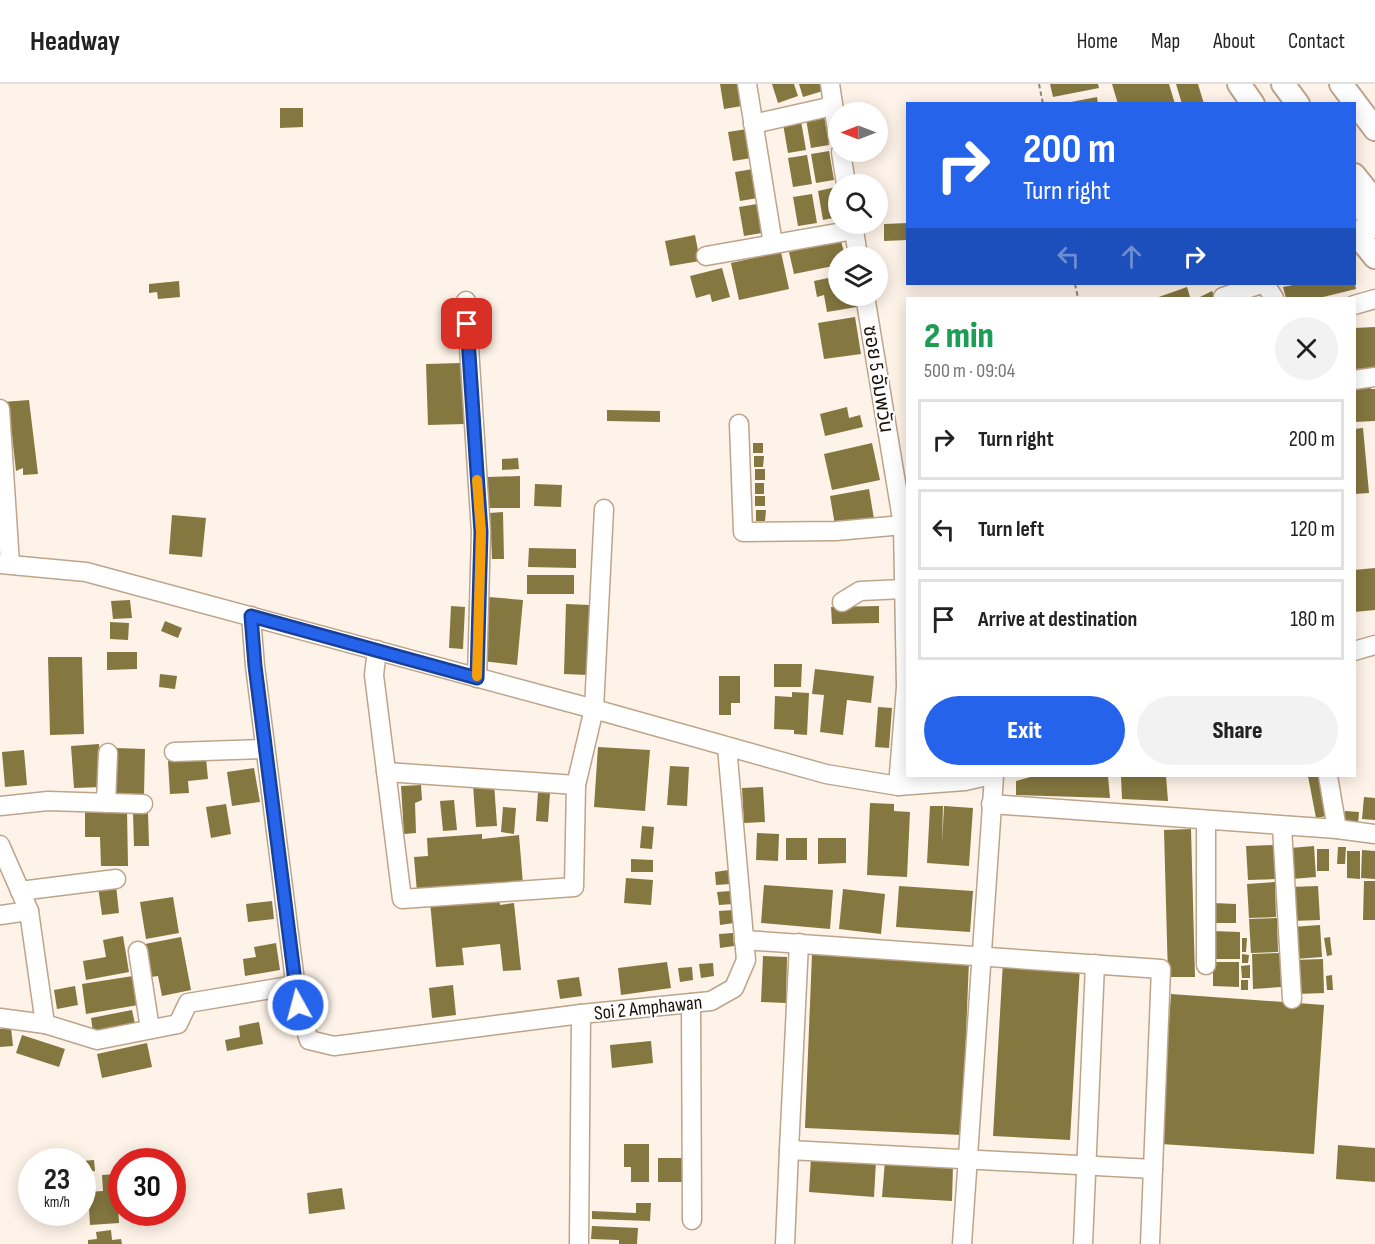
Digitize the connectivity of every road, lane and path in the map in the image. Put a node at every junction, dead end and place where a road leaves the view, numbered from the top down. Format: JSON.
{"nodes":[{"id":1,"x":747,"y":84,"type":"edge"},
{"id":2,"x":830,"y":84,"type":"edge"},
{"id":3,"x":1039,"y":84,"type":"edge"},
{"id":4,"x":1239,"y":84,"type":"edge"},
{"id":5,"x":1341,"y":84,"type":"edge"},
{"id":6,"x":832,"y":102,"type":"edge"},
{"id":7,"x":1042,"y":102,"type":"edge"},
{"id":8,"x":1252,"y":102,"type":"edge"},
{"id":9,"x":1355,"y":102,"type":"edge"},
{"id":10,"x":1356,"y":104,"type":"edge"},
{"id":11,"x":828,"y":107,"type":"edge"},
{"id":12,"x":753,"y":124,"type":"junction"},
{"id":13,"x":1375,"y":129,"type":"edge"},
{"id":14,"x":1356,"y":177,"type":"edge"},
{"id":15,"x":1356,"y":198,"type":"edge"},
{"id":16,"x":1375,"y":201,"type":"edge"},
{"id":17,"x":1375,"y":227,"type":"edge"},
{"id":18,"x":828,"y":232,"type":"edge"},
{"id":19,"x":1356,"y":235,"type":"edge"},
{"id":20,"x":773,"y":244,"type":"junction"},
{"id":21,"x":1366,"y":253,"type":"edge"},
{"id":22,"x":706,"y":256,"type":"dead end"},
{"id":23,"x":1260,"y":285,"type":"edge"},
{"id":24,"x":1264,"y":285,"type":"edge"},
{"id":25,"x":1223,"y":297,"type":"edge"},
{"id":26,"x":1273,"y":297,"type":"edge"},
{"id":27,"x":1375,"y":299,"type":"edge"},
{"id":28,"x":466,"y":301,"type":"dead end"},
{"id":29,"x":1356,"y":304,"type":"edge"},
{"id":30,"x":867,"y":306,"type":"edge"},
{"id":31,"x":1375,"y":377,"type":"edge"},
{"id":32,"x":1356,"y":380,"type":"edge"},
{"id":33,"x":0,"y":409,"type":"edge"},
{"id":34,"x":739,"y":423,"type":"dead end"},
{"id":35,"x":604,"y":509,"type":"dead end"},
{"id":36,"x":903,"y":525,"type":"junction"},
{"id":37,"x":5,"y":564,"type":"edge"},
{"id":38,"x":904,"y":589,"type":"junction"},
{"id":39,"x":842,"y":602,"type":"dead end"},
{"id":40,"x":251,"y":616,"type":"junction"},
{"id":41,"x":1375,"y":645,"type":"edge"},
{"id":42,"x":377,"y":650,"type":"junction"},
{"id":43,"x":1356,"y":650,"type":"edge"},
{"id":44,"x":477,"y":678,"type":"junction"},
{"id":45,"x":594,"y":709,"type":"junction"},
{"id":46,"x":727,"y":747,"type":"junction"},
{"id":47,"x":265,"y":749,"type":"junction"},
{"id":48,"x":174,"y":752,"type":"dead end"},
{"id":49,"x":108,"y":753,"type":"dead end"},
{"id":50,"x":386,"y":772,"type":"junction"},
{"id":51,"x":994,"y":777,"type":"edge"},
{"id":52,"x":1328,"y":777,"type":"edge"},
{"id":53,"x":965,"y":778,"type":"edge"},
{"id":54,"x":576,"y":785,"type":"junction"},
{"id":55,"x":898,"y":786,"type":"junction"},
{"id":56,"x":106,"y":803,"type":"junction"},
{"id":57,"x":143,"y":804,"type":"dead end"},
{"id":58,"x":991,"y":804,"type":"junction"},
{"id":59,"x":0,"y":806,"type":"edge"},
{"id":60,"x":1206,"y":821,"type":"junction"},
{"id":61,"x":1282,"y":827,"type":"junction"},
{"id":62,"x":1337,"y":829,"type":"junction"},
{"id":63,"x":1375,"y":834,"type":"edge"},
{"id":64,"x":0,"y":845,"type":"edge"},
{"id":65,"x":116,"y":879,"type":"dead end"},
{"id":66,"x":20,"y":891,"type":"junction"},
{"id":67,"x":29,"y":911,"type":"junction"},
{"id":68,"x":0,"y":915,"type":"edge"},
{"id":69,"x":744,"y":940,"type":"junction"},
{"id":70,"x":799,"y":943,"type":"junction"},
{"id":71,"x":138,"y":951,"type":"dead end"},
{"id":72,"x":982,"y":956,"type":"junction"},
{"id":73,"x":1095,"y":964,"type":"junction"},
{"id":74,"x":1206,"y":965,"type":"dead end"},
{"id":75,"x":295,"y":985,"type":"junction"},
{"id":76,"x":1292,"y":999,"type":"dead end"},
{"id":77,"x":691,"y":1003,"type":"junction"},
{"id":78,"x":581,"y":1014,"type":"junction"},
{"id":79,"x":0,"y":1018,"type":"edge"},
{"id":80,"x":45,"y":1024,"type":"junction"},
{"id":81,"x":150,"y":1029,"type":"junction"},
{"id":82,"x":789,"y":1150,"type":"junction"},
{"id":83,"x":968,"y":1160,"type":"junction"},
{"id":84,"x":1087,"y":1166,"type":"junction"},
{"id":85,"x":1153,"y":1169,"type":"junction"},
{"id":86,"x":692,"y":1220,"type":"dead end"},
{"id":87,"x":579,"y":1244,"type":"edge"},
{"id":88,"x":785,"y":1244,"type":"edge"},
{"id":89,"x":962,"y":1244,"type":"edge"},
{"id":90,"x":1083,"y":1244,"type":"edge"},
{"id":91,"x":1150,"y":1244,"type":"edge"}],
"edges":[{"from":1,"to":12,"type":"street"},
{"from":2,"to":6,"type":"street"},
{"from":3,"to":7,"type":"path"},
{"from":4,"to":8,"type":"main road"},
{"from":5,"to":9,"type":"main road"},
{"from":10,"to":13,"type":"main road"},
{"from":11,"to":12,"type":"street"},
{"from":12,"to":20,"type":"street"},
{"from":14,"to":16,"type":"main road"},
{"from":15,"to":17,"type":"main road"},
{"from":18,"to":20,"type":"street"},
{"from":19,"to":21,"type":"main road"},
{"from":20,"to":22,"type":"street"},
{"from":23,"to":25,"type":"street"},
{"from":24,"to":26,"type":"street"},
{"from":27,"to":29,"type":"street"},
{"from":28,"to":44,"type":"street"},
{"from":30,"to":36,"type":"street","name":"ซอย 5 อัมพวัน"},
{"from":31,"to":32,"type":"street"},
{"from":33,"to":37,"type":"street"},
{"from":34,"to":36,"type":"street"},
{"from":35,"to":45,"type":"street"},
{"from":36,"to":38,"type":"street","name":"ซอย 5 อัมพวัน"},
{"from":37,"to":40,"type":"street"},
{"from":38,"to":39,"type":"street"},
{"from":38,"to":55,"type":"street","name":"ซอย 5 อัมพวัน"},
{"from":40,"to":42,"type":"street"},
{"from":40,"to":47,"type":"street"},
{"from":41,"to":43,"type":"street"},
{"from":42,"to":44,"type":"street"},
{"from":42,"to":50,"type":"street"},
{"from":44,"to":45,"type":"street"},
{"from":45,"to":46,"type":"street"},
{"from":45,"to":54,"type":"street"},
{"from":46,"to":55,"type":"street"},
{"from":46,"to":69,"type":"street","name":"Soi 2 Amphawan"},
{"from":47,"to":48,"type":"street"},
{"from":47,"to":75,"type":"street"},
{"from":49,"to":56,"type":"street"},
{"from":50,"to":54,"type":"street"},
{"from":50,"to":54,"type":"street"},
{"from":51,"to":58,"type":"street"},
{"from":52,"to":62,"type":"street"},
{"from":53,"to":55,"type":"street"},
{"from":56,"to":57,"type":"street"},
{"from":56,"to":59,"type":"street"},
{"from":58,"to":60,"type":"street"},
{"from":58,"to":72,"type":"street"},
{"from":60,"to":61,"type":"street"},
{"from":60,"to":74,"type":"street"},
{"from":61,"to":62,"type":"street"},
{"from":61,"to":76,"type":"street"},
{"from":62,"to":63,"type":"street"},
{"from":64,"to":66,"type":"street"},
{"from":65,"to":66,"type":"street"},
{"from":66,"to":67,"type":"street"},
{"from":67,"to":68,"type":"street"},
{"from":67,"to":80,"type":"street"},
{"from":69,"to":70,"type":"street"},
{"from":69,"to":77,"type":"street","name":"Soi 2 Amphawan"},
{"from":70,"to":72,"type":"street"},
{"from":70,"to":82,"type":"street"},
{"from":71,"to":81,"type":"street"},
{"from":72,"to":73,"type":"street"},
{"from":72,"to":83,"type":"street"},
{"from":73,"to":84,"type":"street"},
{"from":73,"to":85,"type":"street"},
{"from":75,"to":78,"type":"street"},
{"from":75,"to":81,"type":"street"},
{"from":77,"to":78,"type":"street","name":"Soi 2 Amphawan"},
{"from":77,"to":86,"type":"street"},
{"from":78,"to":87,"type":"street","name":"Soi 2 Amphawan"},
{"from":79,"to":80,"type":"street"},
{"from":80,"to":81,"type":"street"},
{"from":82,"to":83,"type":"street"},
{"from":82,"to":88,"type":"street"},
{"from":83,"to":84,"type":"street"},
{"from":83,"to":89,"type":"street"},
{"from":84,"to":85,"type":"street"},
{"from":84,"to":90,"type":"street"},
{"from":85,"to":91,"type":"street"}]}
